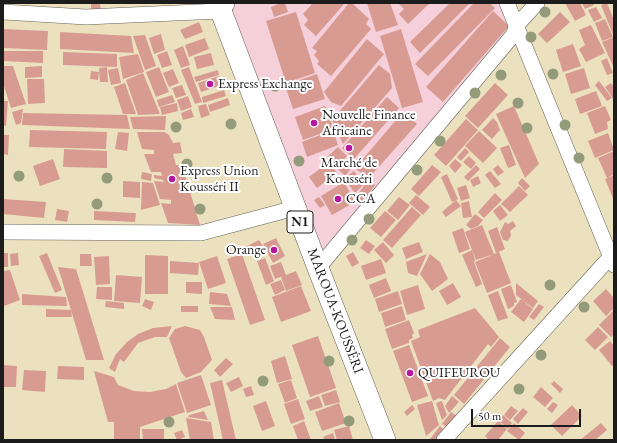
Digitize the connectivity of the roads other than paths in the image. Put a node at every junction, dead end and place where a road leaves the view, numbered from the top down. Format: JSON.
{"nodes":[{"id":1,"x":507,"y":3,"type":"edge"},
{"id":2,"x":537,"y":3,"type":"edge"},
{"id":3,"x":222,"y":6,"type":"edge"},
{"id":4,"x":3,"y":12,"type":"edge"},
{"id":5,"x":516,"y":26,"type":"junction"},
{"id":6,"x":295,"y":208,"type":"junction"},
{"id":7,"x":3,"y":232,"type":"edge"},
{"id":8,"x":613,"y":259,"type":"edge"},
{"id":9,"x":318,"y":268,"type":"junction"},
{"id":10,"x":385,"y":440,"type":"edge"},
{"id":11,"x":444,"y":440,"type":"edge"}],
"edges":[{"from":1,"to":5,"type":"street"},
{"from":2,"to":5,"type":"street"},
{"from":3,"to":4,"type":"street"},
{"from":3,"to":6,"type":"highway","name":"MAROUA-KOUSSÉRI","number":"N1"},
{"from":5,"to":8,"type":"street"},
{"from":5,"to":9,"type":"street"},
{"from":6,"to":7,"type":"street"},
{"from":6,"to":9,"type":"highway","name":"MAROUA-KOUSSÉRI","number":"N1"},
{"from":8,"to":11,"type":"street"},
{"from":9,"to":10,"type":"highway","name":"MAROUA-KOUSSÉRI","number":"N1"}]}
